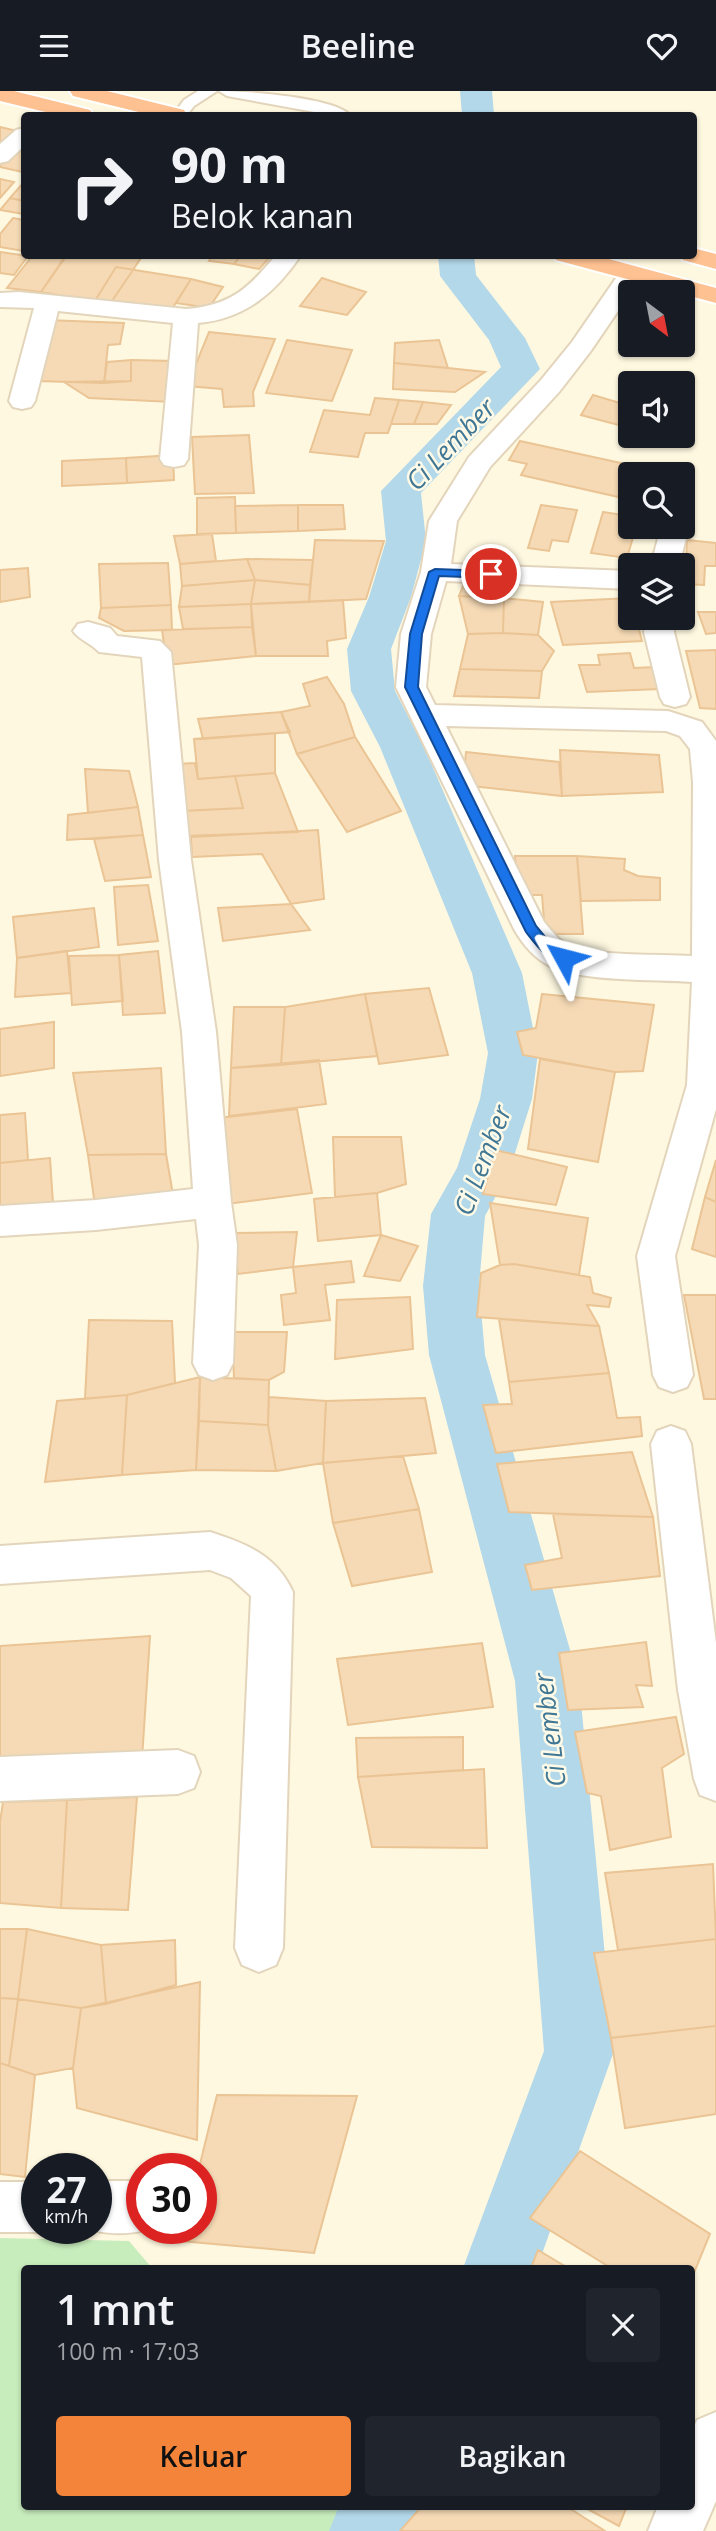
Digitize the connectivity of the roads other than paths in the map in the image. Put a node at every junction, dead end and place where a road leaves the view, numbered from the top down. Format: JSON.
{"nodes":[{"id":1,"x":209,"y":91,"type":"edge"},
{"id":2,"x":227,"y":91,"type":"edge"},
{"id":3,"x":91,"y":92,"type":"edge"},
{"id":4,"x":0,"y":94,"type":"edge"},
{"id":5,"x":0,"y":111,"type":"edge"},
{"id":6,"x":70,"y":112,"type":"edge"},
{"id":7,"x":167,"y":112,"type":"edge"},
{"id":8,"x":181,"y":112,"type":"edge"},
{"id":9,"x":336,"y":112,"type":"edge"},
{"id":10,"x":21,"y":117,"type":"edge"},
{"id":11,"x":21,"y":138,"type":"edge"},
{"id":12,"x":0,"y":156,"type":"edge"},
{"id":13,"x":697,"y":256,"type":"edge"},
{"id":14,"x":286,"y":259,"type":"edge"},
{"id":15,"x":580,"y":259,"type":"edge"},
{"id":16,"x":716,"y":262,"type":"edge"},
{"id":17,"x":632,"y":273,"type":"junction"},
{"id":18,"x":716,"y":296,"type":"edge"},
{"id":19,"x":0,"y":300,"type":"edge"},
{"id":20,"x":48,"y":302,"type":"junction"},
{"id":21,"x":186,"y":317,"type":"junction"},
{"id":22,"x":22,"y":401,"type":"dead end"},
{"id":23,"x":174,"y":459,"type":"dead end"},
{"id":24,"x":435,"y":572,"type":"junction"},
{"id":25,"x":618,"y":580,"type":"edge"},
{"id":26,"x":659,"y":630,"type":"edge"},
{"id":27,"x":88,"y":631,"type":"dead end"},
{"id":28,"x":675,"y":697,"type":"dead end"},
{"id":29,"x":424,"y":715,"type":"junction"},
{"id":30,"x":709,"y":970,"type":"junction"},
{"id":31,"x":212,"y":1202,"type":"junction"},
{"id":32,"x":0,"y":1221,"type":"edge"},
{"id":33,"x":213,"y":1363,"type":"dead end"},
{"id":34,"x":673,"y":1375,"type":"dead end"},
{"id":35,"x":671,"y":1444,"type":"dead end"},
{"id":36,"x":0,"y":1566,"type":"edge"},
{"id":37,"x":178,"y":1772,"type":"dead end"},
{"id":38,"x":0,"y":1779,"type":"edge"},
{"id":39,"x":716,"y":1779,"type":"edge"},
{"id":40,"x":259,"y":1948,"type":"dead end"},
{"id":41,"x":0,"y":2207,"type":"edge"},
{"id":42,"x":21,"y":2207,"type":"edge"},
{"id":43,"x":716,"y":2438,"type":"edge"},
{"id":44,"x":695,"y":2486,"type":"edge"},
{"id":45,"x":684,"y":2510,"type":"edge"},
{"id":46,"x":676,"y":2531,"type":"edge"}],
"edges":[{"from":1,"to":8,"type":"lane"},
{"from":2,"to":9,"type":"lane"},
{"from":3,"to":7,"type":"highway"},
{"from":4,"to":6,"type":"highway"},
{"from":5,"to":10,"type":"highway"},
{"from":11,"to":12,"type":"street"},
{"from":13,"to":16,"type":"highway"},
{"from":14,"to":21,"type":"street"},
{"from":15,"to":17,"type":"highway"},
{"from":17,"to":18,"type":"highway"},
{"from":17,"to":24,"type":"street"},
{"from":19,"to":20,"type":"street"},
{"from":20,"to":21,"type":"street"},
{"from":20,"to":22,"type":"street"},
{"from":21,"to":23,"type":"street"},
{"from":24,"to":25,"type":"street"},
{"from":24,"to":29,"type":"street"},
{"from":26,"to":28,"type":"street"},
{"from":27,"to":31,"type":"street"},
{"from":29,"to":30,"type":"street"},
{"from":29,"to":30,"type":"street"},
{"from":30,"to":34,"type":"street"},
{"from":31,"to":32,"type":"street"},
{"from":31,"to":33,"type":"street"},
{"from":35,"to":39,"type":"street"},
{"from":36,"to":40,"type":"street"},
{"from":37,"to":38,"type":"street"},
{"from":41,"to":42,"type":"street"},
{"from":43,"to":44,"type":"street"},
{"from":45,"to":46,"type":"street"}]}
